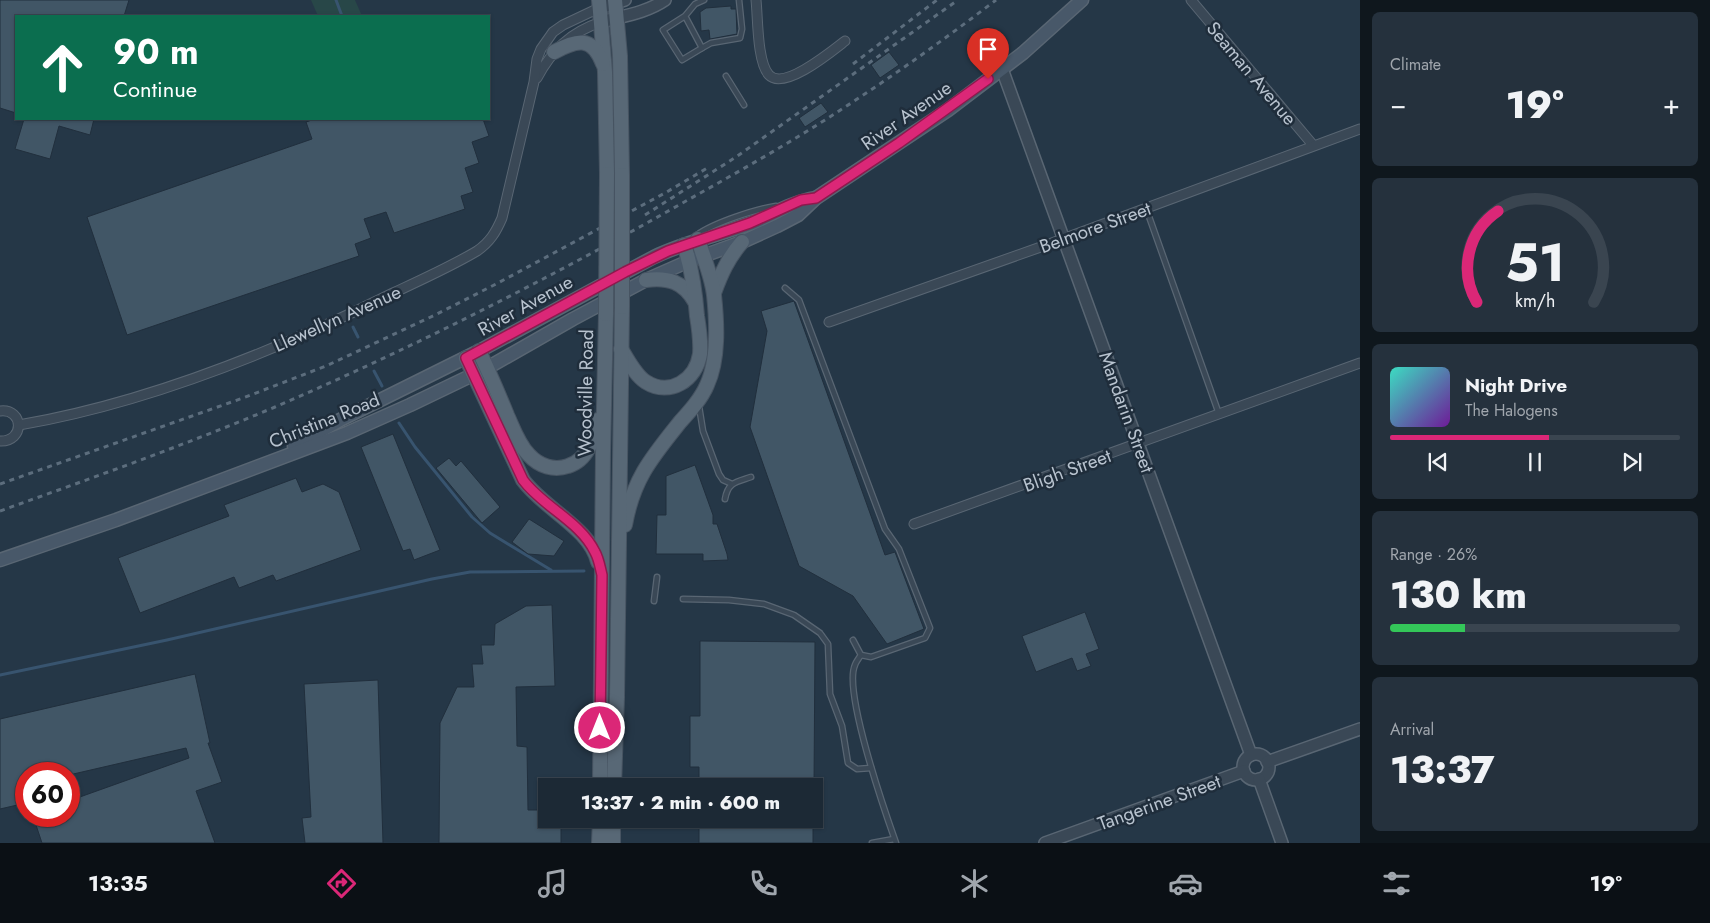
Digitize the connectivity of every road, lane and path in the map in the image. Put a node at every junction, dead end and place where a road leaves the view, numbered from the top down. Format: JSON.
{"nodes":[{"id":1,"x":665,"y":0,"type":"edge"},
{"id":2,"x":691,"y":0,"type":"edge"},
{"id":3,"x":704,"y":0,"type":"edge"},
{"id":4,"x":739,"y":0,"type":"edge"},
{"id":5,"x":756,"y":0,"type":"edge"},
{"id":6,"x":1082,"y":0,"type":"edge"},
{"id":7,"x":1191,"y":0,"type":"edge"},
{"id":8,"x":618,"y":1,"type":"edge"},
{"id":9,"x":695,"y":4,"type":"junction"},
{"id":10,"x":600,"y":10,"type":"edge"},
{"id":11,"x":685,"y":16,"type":"junction"},
{"id":12,"x":617,"y":18,"type":"junction"},
{"id":13,"x":846,"y":41,"type":"dead end"},
{"id":14,"x":702,"y":48,"type":"junction"},
{"id":15,"x":554,"y":52,"type":"junction"},
{"id":16,"x":1002,"y":69,"type":"junction"},
{"id":17,"x":605,"y":72,"type":"junction"},
{"id":18,"x":726,"y":76,"type":"dead end"},
{"id":19,"x":534,"y":82,"type":"junction"},
{"id":20,"x":744,"y":105,"type":"dead end"},
{"id":21,"x":1360,"y":129,"type":"edge"},
{"id":22,"x":1313,"y":146,"type":"junction"},
{"id":23,"x":816,"y":198,"type":"junction"},
{"id":24,"x":794,"y":203,"type":"junction"},
{"id":25,"x":1146,"y":208,"type":"junction"},
{"id":26,"x":1063,"y":238,"type":"junction"},
{"id":27,"x":698,"y":239,"type":"junction"},
{"id":28,"x":742,"y":242,"type":"junction"},
{"id":29,"x":684,"y":244,"type":"junction"},
{"id":30,"x":703,"y":256,"type":"junction"},
{"id":31,"x":689,"y":261,"type":"junction"},
{"id":32,"x":646,"y":280,"type":"junction"},
{"id":33,"x":785,"y":288,"type":"dead end"},
{"id":34,"x":714,"y":294,"type":"junction"},
{"id":35,"x":696,"y":305,"type":"junction"},
{"id":36,"x":830,"y":322,"type":"dead end"},
{"id":37,"x":621,"y":348,"type":"junction"},
{"id":38,"x":479,"y":351,"type":"junction"},
{"id":39,"x":466,"y":358,"type":"junction"},
{"id":40,"x":1360,"y":364,"type":"edge"},
{"id":41,"x":487,"y":368,"type":"junction"},
{"id":42,"x":474,"y":375,"type":"junction"},
{"id":43,"x":604,"y":395,"type":"junction"},
{"id":44,"x":698,"y":401,"type":"junction"},
{"id":45,"x":1,"y":408,"type":"edge"},
{"id":46,"x":1219,"y":415,"type":"junction"},
{"id":47,"x":19,"y":425,"type":"junction"},
{"id":48,"x":0,"y":440,"type":"edge"},
{"id":49,"x":1138,"y":444,"type":"junction"},
{"id":50,"x":260,"y":465,"type":"junction"},
{"id":51,"x":751,"y":477,"type":"dead end"},
{"id":52,"x":732,"y":484,"type":"junction"},
{"id":53,"x":726,"y":499,"type":"dead end"},
{"id":54,"x":914,"y":524,"type":"dead end"},
{"id":55,"x":0,"y":560,"type":"edge"},
{"id":56,"x":619,"y":566,"type":"junction"},
{"id":57,"x":602,"y":575,"type":"junction"},
{"id":58,"x":656,"y":577,"type":"dead end"},
{"id":59,"x":683,"y":599,"type":"dead end"},
{"id":60,"x":654,"y":601,"type":"dead end"},
{"id":61,"x":853,"y":640,"type":"dead end"},
{"id":62,"x":861,"y":655,"type":"junction"},
{"id":63,"x":1360,"y":729,"type":"edge"},
{"id":64,"x":1251,"y":755,"type":"junction"},
{"id":65,"x":1268,"y":762,"type":"junction"},
{"id":66,"x":871,"y":768,"type":"junction"},
{"id":67,"x":1244,"y":771,"type":"junction"},
{"id":68,"x":600,"y":778,"type":"edge"},
{"id":69,"x":614,"y":778,"type":"edge"},
{"id":70,"x":1259,"y":779,"type":"junction"},
{"id":71,"x":600,"y":828,"type":"edge"},
{"id":72,"x":613,"y":828,"type":"edge"},
{"id":73,"x":895,"y":841,"type":"edge"},
{"id":74,"x":883,"y":842,"type":"edge"},
{"id":75,"x":599,"y":843,"type":"edge"},
{"id":76,"x":613,"y":843,"type":"edge"},
{"id":77,"x":872,"y":843,"type":"edge"},
{"id":78,"x":1045,"y":843,"type":"edge"},
{"id":79,"x":1282,"y":843,"type":"edge"}],
"edges":[{"from":1,"to":12,"type":"street","name":"Llewellyn Avenue"},
{"from":2,"to":9,"type":"lane"},
{"from":3,"to":9,"type":"lane"},
{"from":4,"to":14,"type":"lane"},
{"from":5,"to":13,"type":"street"},
{"from":6,"to":16,"type":"main road","name":"River Avenue"},
{"from":7,"to":22,"type":"street","name":"Seaman Avenue"},
{"from":8,"to":10,"type":"street"},
{"from":8,"to":12,"type":"main road","name":"Woodville Road"},
{"from":9,"to":11,"type":"lane"},
{"from":10,"to":12,"type":"street","name":"Llewellyn Avenue"},
{"from":10,"to":15,"type":"street","name":"Llewellyn Avenue"},
{"from":10,"to":17,"type":"main road","name":"Woodville Road"},
{"from":10,"to":19,"type":"street","name":"Llewellyn Avenue"},
{"from":11,"to":14,"type":"lane"},
{"from":11,"to":14,"type":"lane"},
{"from":12,"to":37,"type":"main road","name":"Woodville Road","bridge":true},
{"from":15,"to":17,"type":"main road"},
{"from":15,"to":19,"type":"street","name":"Llewellyn Avenue"},
{"from":16,"to":23,"type":"main road","name":"River Avenue"},
{"from":16,"to":26,"type":"street","name":"Mandarin Street"},
{"from":17,"to":43,"type":"main road","name":"Woodville Road","bridge":true},
{"from":18,"to":20,"type":"lane"},
{"from":19,"to":47,"type":"street","name":"Llewellyn Avenue"},
{"from":21,"to":22,"type":"street","name":"Belmore Street"},
{"from":22,"to":25,"type":"street","name":"Belmore Street"},
{"from":23,"to":24,"type":"main road","name":"River Avenue"},
{"from":23,"to":28,"type":"main road","name":"River Avenue"},
{"from":24,"to":27,"type":"main road","name":"River Avenue"},
{"from":24,"to":29,"type":"lane"},
{"from":25,"to":26,"type":"street","name":"Belmore Street"},
{"from":25,"to":46,"type":"lane"},
{"from":26,"to":36,"type":"street","name":"Belmore Street"},
{"from":26,"to":49,"type":"street","name":"Mandarin Street"},
{"from":27,"to":29,"type":"main road","name":"River Avenue"},
{"from":27,"to":30,"type":"main road"},
{"from":28,"to":30,"type":"main road","name":"River Avenue"},
{"from":28,"to":34,"type":"main road"},
{"from":29,"to":31,"type":"main road"},
{"from":29,"to":38,"type":"main road","name":"River Avenue"},
{"from":30,"to":31,"type":"main road","name":"River Avenue"},
{"from":30,"to":34,"type":"main road"},
{"from":31,"to":32,"type":"main road","name":"River Avenue"},
{"from":31,"to":35,"type":"main road"},
{"from":32,"to":35,"type":"main road"},
{"from":32,"to":41,"type":"main road","name":"Christina Road"},
{"from":33,"to":62,"type":"lane"},
{"from":34,"to":44,"type":"main road"},
{"from":35,"to":37,"type":"main road"},
{"from":37,"to":56,"type":"main road","name":"Woodville Road"},
{"from":38,"to":39,"type":"main road","name":"River Avenue"},
{"from":38,"to":41,"type":"main road"},
{"from":39,"to":42,"type":"main road"},
{"from":39,"to":50,"type":"main road","name":"River Avenue"},
{"from":40,"to":46,"type":"street","name":"Bligh Street"},
{"from":41,"to":42,"type":"main road","name":"Christina Road"},
{"from":41,"to":43,"type":"main road"},
{"from":42,"to":50,"type":"main road","name":"Christina Road"},
{"from":42,"to":57,"type":"main road"},
{"from":43,"to":57,"type":"main road","name":"Woodville Road"},
{"from":44,"to":52,"type":"lane"},
{"from":44,"to":56,"type":"main road"},
{"from":45,"to":47,"type":"street"},
{"from":46,"to":49,"type":"street","name":"Bligh Street"},
{"from":47,"to":48,"type":"street"},
{"from":49,"to":54,"type":"street","name":"Bligh Street"},
{"from":49,"to":64,"type":"street","name":"Mandarin Street"},
{"from":50,"to":55,"type":"main road","name":"Christina Road"},
{"from":51,"to":52,"type":"lane"},
{"from":52,"to":53,"type":"lane"},
{"from":56,"to":69,"type":"main road","name":"Woodville Road"},
{"from":57,"to":68,"type":"main road","name":"Woodville Road"},
{"from":58,"to":60,"type":"lane"},
{"from":59,"to":66,"type":"lane"},
{"from":61,"to":62,"type":"lane"},
{"from":62,"to":66,"type":"lane"},
{"from":63,"to":65,"type":"street"},
{"from":64,"to":65,"type":"street"},
{"from":64,"to":67,"type":"street"},
{"from":65,"to":70,"type":"street"},
{"from":66,"to":73,"type":"lane"},
{"from":67,"to":70,"type":"street"},
{"from":67,"to":78,"type":"street","name":"Tangerine Street"},
{"from":70,"to":79,"type":"street"},
{"from":71,"to":75,"type":"main road"},
{"from":72,"to":76,"type":"main road"},
{"from":73,"to":74,"type":"lane"},
{"from":74,"to":77,"type":"lane"}]}
